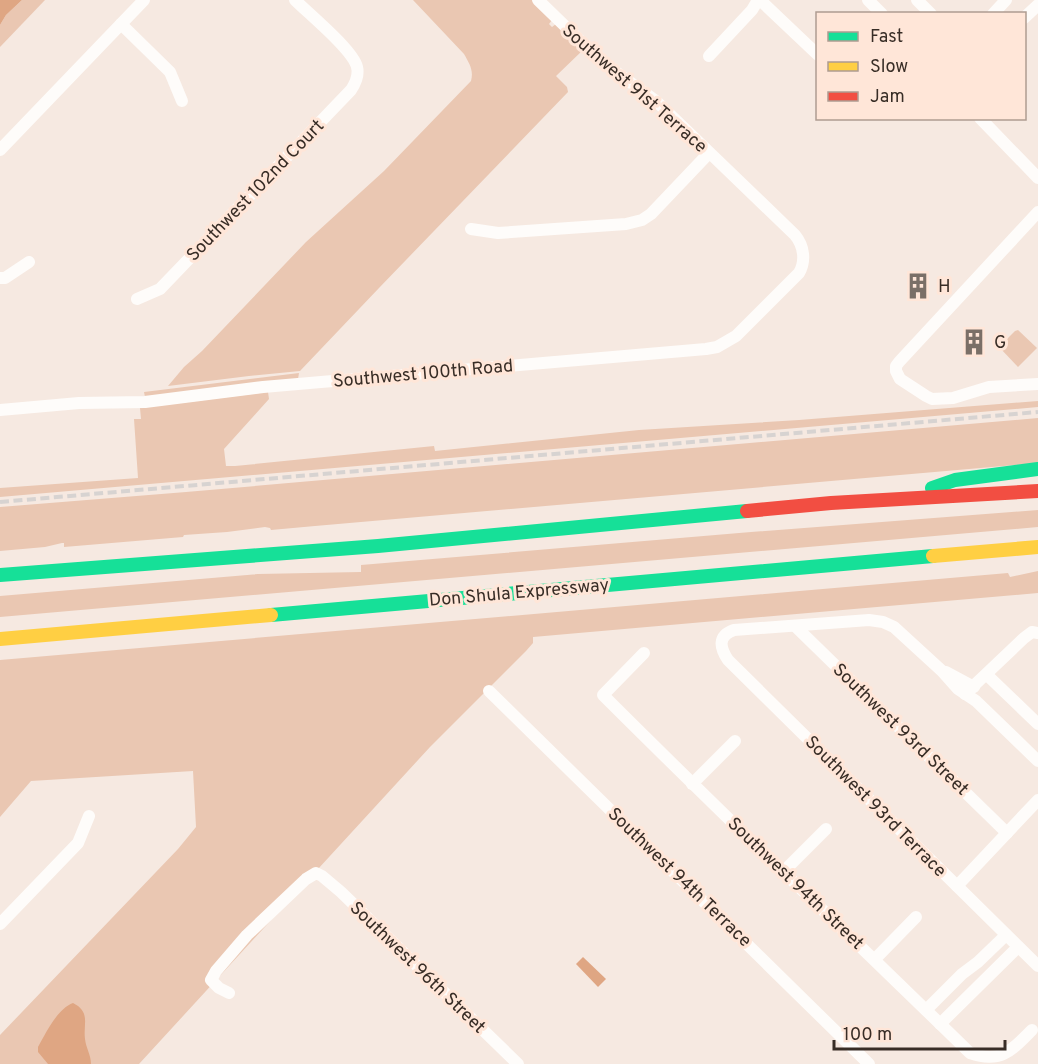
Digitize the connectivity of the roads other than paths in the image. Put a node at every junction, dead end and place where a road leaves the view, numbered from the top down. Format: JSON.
{"nodes":[{"id":1,"x":144,"y":0,"type":"edge"},
{"id":2,"x":295,"y":0,"type":"edge"},
{"id":3,"x":538,"y":0,"type":"edge"},
{"id":4,"x":759,"y":0,"type":"edge"},
{"id":5,"x":868,"y":0,"type":"edge"},
{"id":6,"x":917,"y":0,"type":"edge"},
{"id":7,"x":1006,"y":0,"type":"edge"},
{"id":8,"x":1038,"y":5,"type":"edge"},
{"id":9,"x":880,"y":12,"type":"edge"},
{"id":10,"x":929,"y":12,"type":"edge"},
{"id":11,"x":995,"y":12,"type":"edge"},
{"id":12,"x":1026,"y":16,"type":"edge"},
{"id":13,"x":121,"y":24,"type":"junction"},
{"id":14,"x":816,"y":54,"type":"edge"},
{"id":15,"x":709,"y":56,"type":"dead end"},
{"id":16,"x":182,"y":101,"type":"dead end"},
{"id":17,"x":982,"y":120,"type":"edge"},
{"id":18,"x":0,"y":150,"type":"edge"},
{"id":19,"x":709,"y":153,"type":"junction"},
{"id":20,"x":1038,"y":178,"type":"edge"},
{"id":21,"x":1037,"y":216,"type":"edge"},
{"id":22,"x":471,"y":229,"type":"dead end"},
{"id":23,"x":803,"y":255,"type":"joint"},
{"id":24,"x":29,"y":262,"type":"dead end"},
{"id":25,"x":0,"y":278,"type":"edge"},
{"id":26,"x":137,"y":298,"type":"dead end"},
{"id":27,"x":1038,"y":384,"type":"edge"},
{"id":28,"x":0,"y":410,"type":"edge"},
{"id":29,"x":1038,"y":470,"type":"edge"},
{"id":30,"x":1038,"y":491,"type":"edge"},
{"id":31,"x":903,"y":498,"type":"junction"},
{"id":32,"x":1038,"y":546,"type":"edge"},
{"id":33,"x":0,"y":575,"type":"edge"},
{"id":34,"x":795,"y":626,"type":"junction"},
{"id":35,"x":1035,"y":633,"type":"edge"},
{"id":36,"x":0,"y":639,"type":"edge"},
{"id":37,"x":644,"y":653,"type":"dead end"},
{"id":38,"x":987,"y":675,"type":"junction"},
{"id":39,"x":489,"y":691,"type":"dead end"},
{"id":40,"x":969,"y":691,"type":"junction"},
{"id":41,"x":1038,"y":724,"type":"edge"},
{"id":42,"x":735,"y":741,"type":"dead end"},
{"id":43,"x":1038,"y":761,"type":"edge"},
{"id":44,"x":692,"y":784,"type":"junction"},
{"id":45,"x":1038,"y":800,"type":"edge"},
{"id":46,"x":89,"y":816,"type":"dead end"},
{"id":47,"x":826,"y":829,"type":"dead end"},
{"id":48,"x":1007,"y":833,"type":"junction"},
{"id":49,"x":784,"y":872,"type":"junction"},
{"id":50,"x":957,"y":886,"type":"junction"},
{"id":51,"x":916,"y":917,"type":"dead end"},
{"id":52,"x":0,"y":924,"type":"edge"},
{"id":53,"x":1006,"y":935,"type":"junction"},
{"id":54,"x":1018,"y":947,"type":"junction"},
{"id":55,"x":875,"y":959,"type":"junction"},
{"id":56,"x":1038,"y":966,"type":"edge"},
{"id":57,"x":229,"y":993,"type":"dead end"},
{"id":58,"x":926,"y":1010,"type":"junction"},
{"id":59,"x":940,"y":1024,"type":"junction"},
{"id":60,"x":1032,"y":1030,"type":"dead end"},
{"id":61,"x":518,"y":1064,"type":"edge"},
{"id":62,"x":869,"y":1064,"type":"edge"}],
"edges":[{"from":1,"to":13,"type":"street"},
{"from":2,"to":26,"type":"street","name":"Southwest 102nd Court"},
{"from":3,"to":19,"type":"street","name":"Southwest 91st Terrace"},
{"from":4,"to":14,"type":"street"},
{"from":4,"to":15,"type":"street"},
{"from":5,"to":9,"type":"street"},
{"from":6,"to":10,"type":"street"},
{"from":7,"to":11,"type":"street"},
{"from":8,"to":12,"type":"street"},
{"from":13,"to":16,"type":"street"},
{"from":13,"to":18,"type":"street"},
{"from":17,"to":20,"type":"street"},
{"from":19,"to":22,"type":"street"},
{"from":19,"to":23,"type":"street","name":"Southwest 91st Terrace"},
{"from":21,"to":27,"type":"street"},
{"from":23,"to":28,"type":"street","name":"Southwest 100th Road"},
{"from":24,"to":25,"type":"street"},
{"from":29,"to":31,"type":"highway"},
{"from":30,"to":31,"type":"highway"},
{"from":31,"to":33,"type":"highway"},
{"from":32,"to":36,"type":"highway","name":"Don Shula Expressway"},
{"from":34,"to":40,"type":"street"},
{"from":34,"to":48,"type":"street","name":"Southwest 93rd Street"},
{"from":34,"to":50,"type":"street","name":"Southwest 93rd Terrace"},
{"from":35,"to":38,"type":"street"},
{"from":37,"to":44,"type":"street","name":"Southwest 94th Street"},
{"from":38,"to":40,"type":"street"},
{"from":38,"to":41,"type":"street"},
{"from":39,"to":62,"type":"street","name":"Southwest 94th Terrace"},
{"from":40,"to":43,"type":"street"},
{"from":42,"to":44,"type":"street"},
{"from":44,"to":49,"type":"street","name":"Southwest 94th Street"},
{"from":45,"to":48,"type":"street"},
{"from":46,"to":52,"type":"street"},
{"from":47,"to":49,"type":"street"},
{"from":48,"to":50,"type":"street"},
{"from":49,"to":55,"type":"street","name":"Southwest 94th Street"},
{"from":50,"to":53,"type":"street","name":"Southwest 93rd Terrace"},
{"from":51,"to":55,"type":"street"},
{"from":53,"to":54,"type":"street","name":"Southwest 93rd Terrace"},
{"from":53,"to":58,"type":"street"},
{"from":54,"to":56,"type":"street","name":"Southwest 93rd Terrace"},
{"from":54,"to":59,"type":"street"},
{"from":55,"to":58,"type":"street","name":"Southwest 94th Street"},
{"from":57,"to":61,"type":"street","name":"Southwest 96th Street"},
{"from":58,"to":59,"type":"street","name":"Southwest 94th Street"},
{"from":59,"to":60,"type":"street","name":"Southwest 94th Street"}]}
